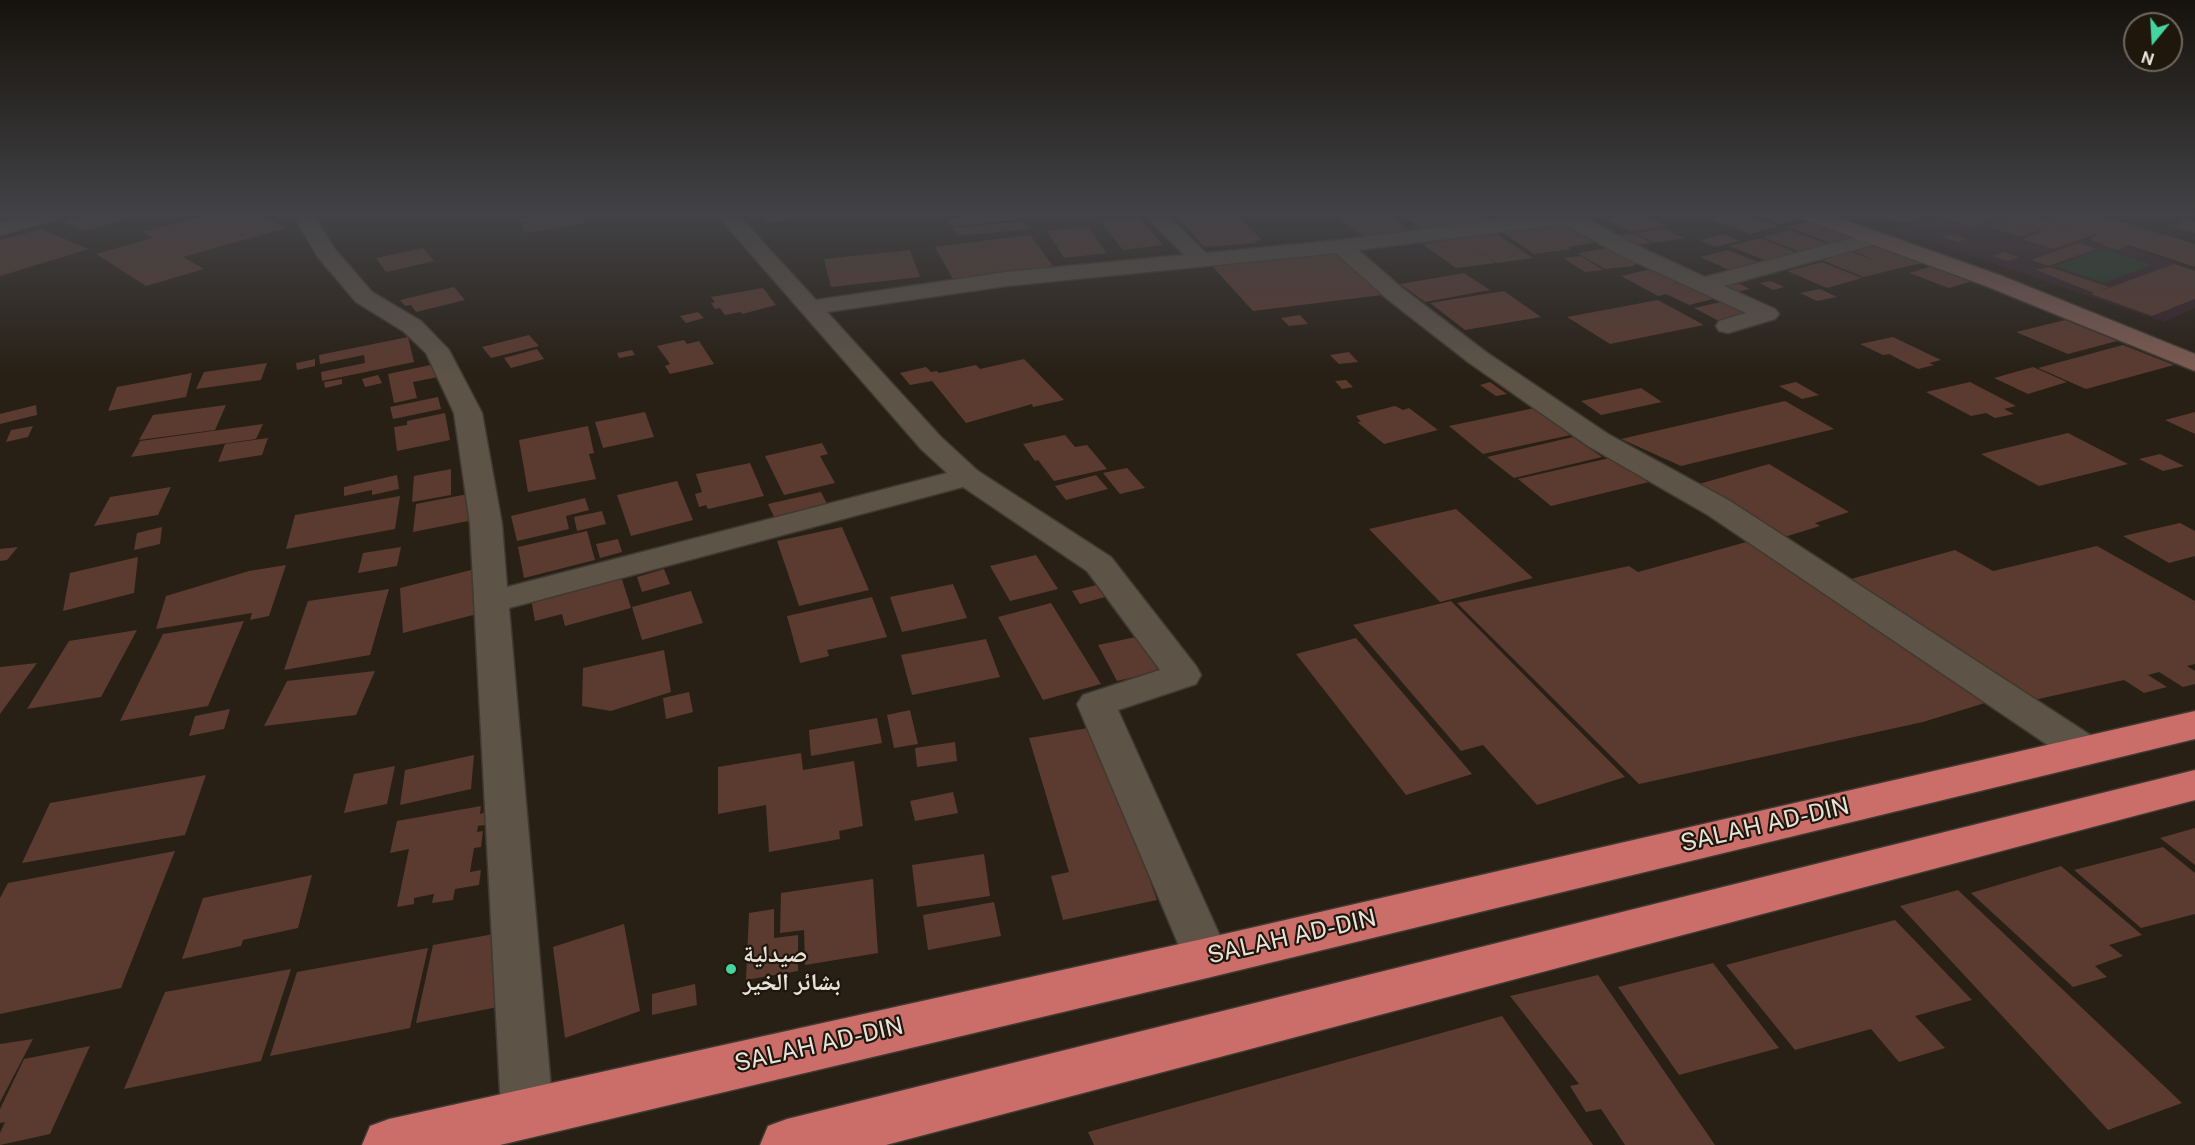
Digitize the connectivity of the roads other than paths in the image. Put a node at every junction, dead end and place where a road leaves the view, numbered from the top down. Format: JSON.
{"nodes":[{"id":1,"x":340,"y":268,"type":"edge"},
{"id":2,"x":774,"y":268,"type":"edge"},
{"id":3,"x":1103,"y":268,"type":"edge"},
{"id":4,"x":1366,"y":268,"type":"edge"},
{"id":5,"x":1669,"y":268,"type":"edge"},
{"id":6,"x":1762,"y":268,"type":"edge"},
{"id":7,"x":1960,"y":268,"type":"edge"},
{"id":8,"x":1987,"y":268,"type":"edge"},
{"id":9,"x":1704,"y":284,"type":"junction"},
{"id":10,"x":809,"y":308,"type":"junction"},
{"id":11,"x":1728,"y":326,"type":"dead end"},
{"id":12,"x":2195,"y":352,"type":"edge"},
{"id":13,"x":2195,"y":363,"type":"edge"},
{"id":14,"x":968,"y":477,"type":"junction"},
{"id":15,"x":492,"y":602,"type":"junction"},
{"id":16,"x":2195,"y":725,"type":"edge"},
{"id":17,"x":2084,"y":750,"type":"junction"},
{"id":18,"x":2195,"y":785,"type":"edge"},
{"id":19,"x":1207,"y":958,"type":"junction"},
{"id":20,"x":527,"y":1111,"type":"junction"},
{"id":21,"x":389,"y":1145,"type":"edge"},
{"id":22,"x":787,"y":1145,"type":"edge"}],
"edges":[{"from":1,"to":15,"type":"street"},
{"from":2,"to":10,"type":"street"},
{"from":3,"to":10,"type":"street"},
{"from":4,"to":17,"type":"street"},
{"from":5,"to":9,"type":"street"},
{"from":6,"to":9,"type":"street"},
{"from":7,"to":13,"type":"street"},
{"from":8,"to":12,"type":"street"},
{"from":9,"to":11,"type":"street"},
{"from":10,"to":14,"type":"street"},
{"from":14,"to":15,"type":"street"},
{"from":14,"to":19,"type":"street"},
{"from":15,"to":20,"type":"street"},
{"from":16,"to":17,"type":"highway","name":"SALAH AD-DIN"},
{"from":17,"to":19,"type":"highway","name":"SALAH AD-DIN"},
{"from":18,"to":22,"type":"highway"},
{"from":19,"to":20,"type":"highway","name":"SALAH AD-DIN"},
{"from":20,"to":21,"type":"highway","name":"SALAH AD-DIN"}]}
